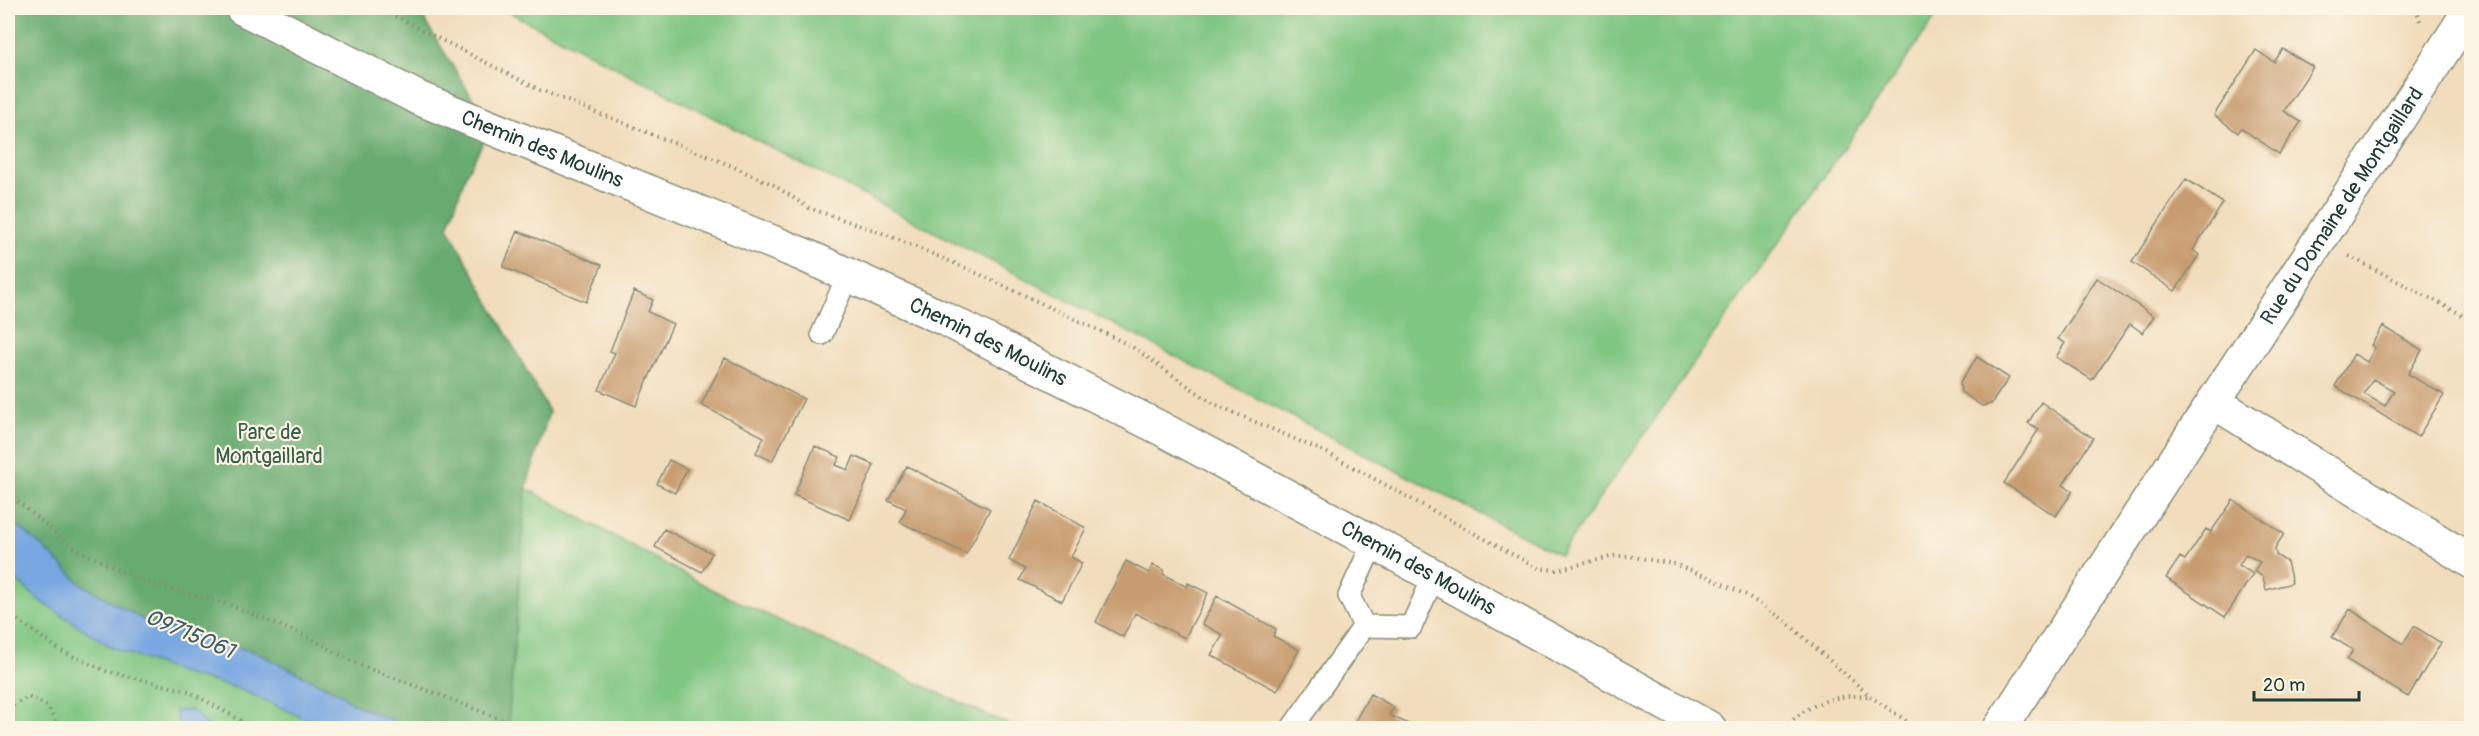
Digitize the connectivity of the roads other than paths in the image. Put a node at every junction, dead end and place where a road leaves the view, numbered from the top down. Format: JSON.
{"nodes":[{"id":1,"x":242,"y":8,"type":"edge"},
{"id":2,"x":2469,"y":10,"type":"edge"},
{"id":3,"x":848,"y":275,"type":"junction"},
{"id":4,"x":822,"y":334,"type":"dead end"},
{"id":5,"x":2214,"y":402,"type":"junction"},
{"id":6,"x":1373,"y":543,"type":"junction"},
{"id":7,"x":2472,"y":562,"type":"edge"},
{"id":8,"x":1434,"y":576,"type":"junction"},
{"id":9,"x":1364,"y":626,"type":"junction"},
{"id":10,"x":1292,"y":729,"type":"edge"},
{"id":11,"x":1709,"y":729,"type":"edge"},
{"id":12,"x":2000,"y":729,"type":"edge"}],
"edges":[{"from":1,"to":3,"type":"street","name":"Chemin des Moulins"},
{"from":2,"to":5,"type":"street","name":"Rue du Domaine de Montgaillard"},
{"from":3,"to":4,"type":"lane"},
{"from":3,"to":6,"type":"street","name":"Chemin des Moulins"},
{"from":5,"to":7,"type":"street"},
{"from":5,"to":12,"type":"street","name":"Rue du Domaine de Montgaillard"},
{"from":6,"to":8,"type":"street","name":"Chemin des Moulins"},
{"from":6,"to":9,"type":"lane"},
{"from":8,"to":9,"type":"lane"},
{"from":8,"to":11,"type":"street","name":"Chemin des Moulins"},
{"from":9,"to":10,"type":"lane"}]}
